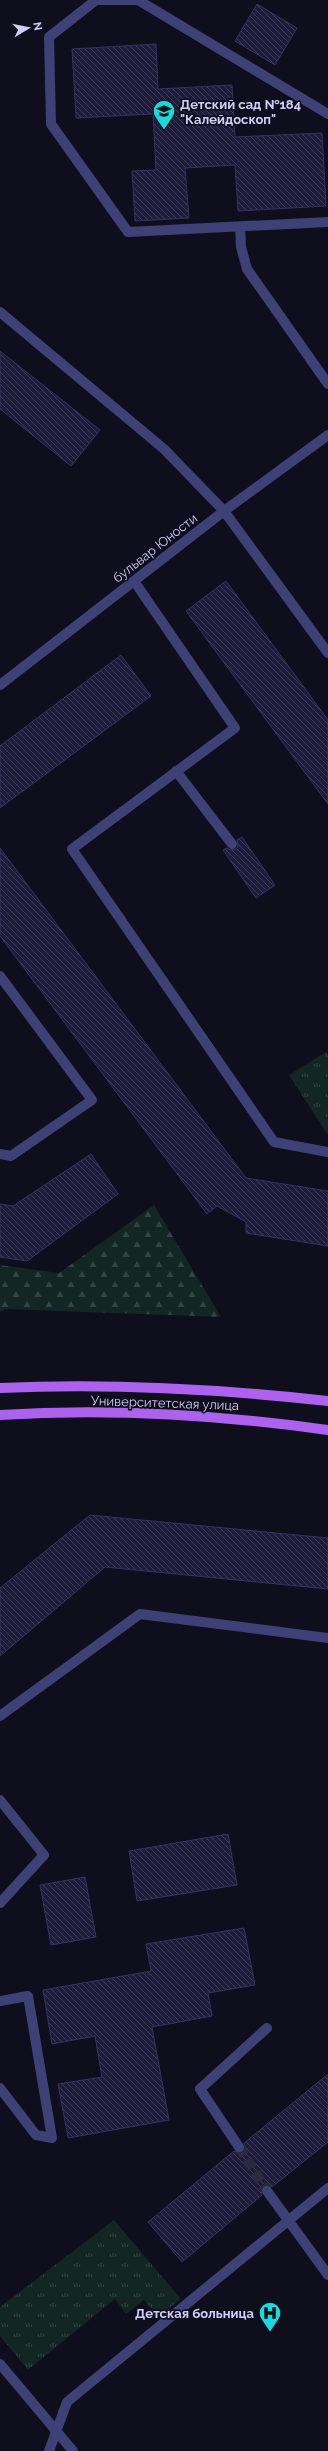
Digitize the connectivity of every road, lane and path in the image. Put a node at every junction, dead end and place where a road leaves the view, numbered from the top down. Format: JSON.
{"nodes":[{"id":1,"x":137,"y":0,"type":"edge"},
{"id":2,"x":328,"y":114,"type":"edge"},
{"id":3,"x":328,"y":222,"type":"edge"},
{"id":4,"x":240,"y":226,"type":"junction"},
{"id":5,"x":0,"y":312,"type":"edge"},
{"id":6,"x":328,"y":384,"type":"edge"},
{"id":7,"x":327,"y":437,"type":"edge"},
{"id":8,"x":224,"y":511,"type":"junction"},
{"id":9,"x":134,"y":581,"type":"junction"},
{"id":10,"x":328,"y":653,"type":"edge"},
{"id":11,"x":0,"y":685,"type":"edge"},
{"id":12,"x":176,"y":771,"type":"junction"},
{"id":13,"x":232,"y":844,"type":"dead end"},
{"id":14,"x":0,"y":976,"type":"edge"},
{"id":15,"x":328,"y":1152,"type":"edge"},
{"id":16,"x":0,"y":1154,"type":"edge"},
{"id":17,"x":0,"y":1388,"type":"edge"},
{"id":18,"x":328,"y":1401,"type":"edge"},
{"id":19,"x":0,"y":1415,"type":"edge"},
{"id":20,"x":328,"y":1430,"type":"edge"},
{"id":21,"x":328,"y":1638,"type":"edge"},
{"id":22,"x":0,"y":1716,"type":"edge"},
{"id":23,"x":0,"y":1800,"type":"edge"},
{"id":24,"x":0,"y":1903,"type":"edge"},
{"id":25,"x":0,"y":2001,"type":"edge"},
{"id":26,"x":267,"y":2028,"type":"dead end"},
{"id":27,"x":0,"y":2088,"type":"edge"},
{"id":28,"x":239,"y":2147,"type":"tunnel mouth"},
{"id":29,"x":328,"y":2188,"type":"edge"},
{"id":30,"x":267,"y":2191,"type":"tunnel mouth"},
{"id":31,"x":287,"y":2221,"type":"junction"},
{"id":32,"x":328,"y":2274,"type":"edge"},
{"id":33,"x":0,"y":2364,"type":"edge"},
{"id":34,"x":57,"y":2431,"type":"junction"},
{"id":35,"x":49,"y":2451,"type":"edge"},
{"id":36,"x":73,"y":2451,"type":"edge"}],
"edges":[{"from":1,"to":2,"type":"street"},
{"from":1,"to":4,"type":"street"},
{"from":3,"to":4,"type":"street"},
{"from":4,"to":6,"type":"street"},
{"from":5,"to":8,"type":"street"},
{"from":7,"to":8,"type":"street","name":"бульвар Юности"},
{"from":8,"to":9,"type":"street","name":"бульвар Юности"},
{"from":8,"to":10,"type":"street"},
{"from":9,"to":11,"type":"street","name":"бульвар Юности"},
{"from":9,"to":12,"type":"street"},
{"from":12,"to":13,"type":"street"},
{"from":12,"to":15,"type":"street"},
{"from":14,"to":16,"type":"street"},
{"from":17,"to":18,"type":"main road","name":"Университетская улица"},
{"from":19,"to":20,"type":"main road","name":"Университетская улица"},
{"from":21,"to":22,"type":"street"},
{"from":23,"to":24,"type":"street"},
{"from":25,"to":27,"type":"street"},
{"from":26,"to":28,"type":"street"},
{"from":29,"to":31,"type":"street"},
{"from":30,"to":31,"type":"street"},
{"from":31,"to":32,"type":"street"},
{"from":31,"to":34,"type":"street"},
{"from":33,"to":34,"type":"street"},
{"from":34,"to":35,"type":"street"},
{"from":34,"to":36,"type":"street"}]}
